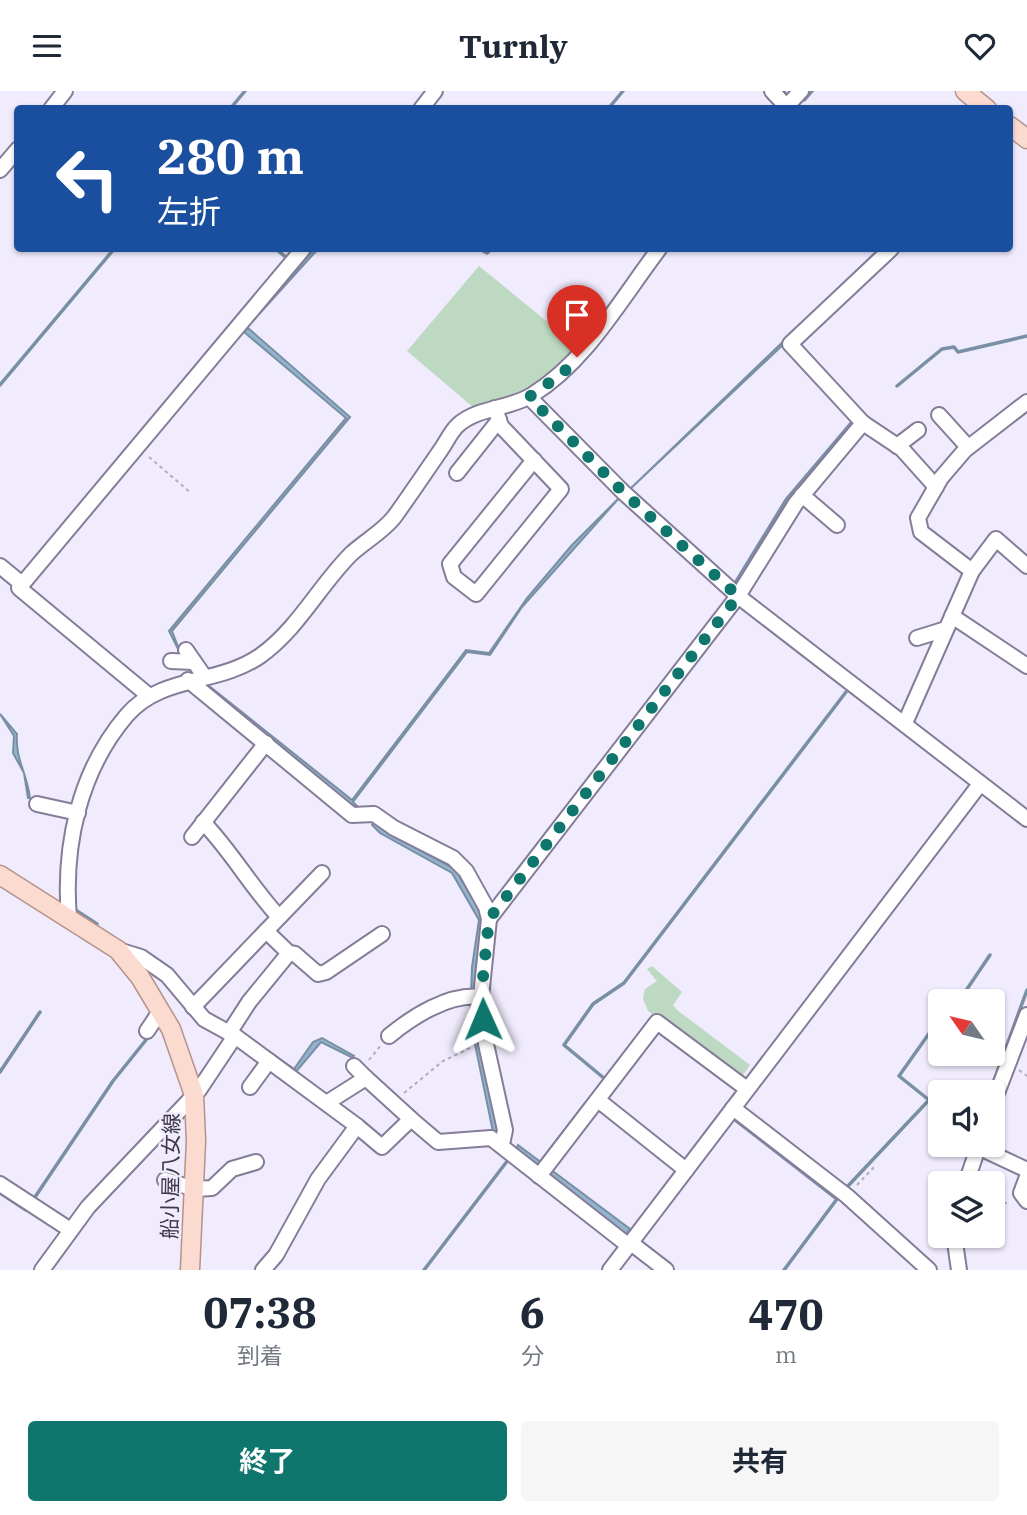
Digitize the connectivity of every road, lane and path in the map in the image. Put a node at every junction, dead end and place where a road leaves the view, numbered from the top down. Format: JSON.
{"nodes":[{"id":1,"x":65,"y":91,"type":"edge"},
{"id":2,"x":435,"y":91,"type":"edge"},
{"id":3,"x":772,"y":91,"type":"edge"},
{"id":4,"x":801,"y":91,"type":"edge"},
{"id":5,"x":965,"y":91,"type":"edge"},
{"id":6,"x":54,"y":105,"type":"edge"},
{"id":7,"x":424,"y":105,"type":"edge"},
{"id":8,"x":783,"y":105,"type":"edge"},
{"id":9,"x":787,"y":105,"type":"edge"},
{"id":10,"x":982,"y":105,"type":"edge"},
{"id":11,"x":1013,"y":128,"type":"edge"},
{"id":12,"x":1027,"y":139,"type":"edge"},
{"id":13,"x":14,"y":154,"type":"edge"},
{"id":14,"x":0,"y":170,"type":"edge"},
{"id":15,"x":300,"y":252,"type":"edge"},
{"id":16,"x":657,"y":252,"type":"edge"},
{"id":17,"x":888,"y":252,"type":"edge"},
{"id":18,"x":529,"y":397,"type":"junction"},
{"id":19,"x":1027,"y":402,"type":"edge"},
{"id":20,"x":497,"y":414,"type":"junction"},
{"id":21,"x":939,"y":415,"type":"dead end"},
{"id":22,"x":863,"y":423,"type":"junction"},
{"id":23,"x":918,"y":430,"type":"dead end"},
{"id":24,"x":138,"y":446,"type":"junction"},
{"id":25,"x":897,"y":446,"type":"junction"},
{"id":26,"x":968,"y":447,"type":"junction"},
{"id":27,"x":534,"y":460,"type":"junction"},
{"id":28,"x":457,"y":473,"type":"dead end"},
{"id":29,"x":936,"y":487,"type":"junction"},
{"id":30,"x":191,"y":493,"type":"dead end"},
{"id":31,"x":802,"y":495,"type":"junction"},
{"id":32,"x":837,"y":524,"type":"dead end"},
{"id":33,"x":0,"y":566,"type":"edge"},
{"id":34,"x":1027,"y":566,"type":"edge"},
{"id":35,"x":972,"y":571,"type":"junction"},
{"id":36,"x":22,"y":584,"type":"junction"},
{"id":37,"x":738,"y":596,"type":"junction"},
{"id":38,"x":949,"y":623,"type":"junction"},
{"id":39,"x":917,"y":638,"type":"dead end"},
{"id":40,"x":171,"y":661,"type":"dead end"},
{"id":41,"x":1027,"y":666,"type":"edge"},
{"id":42,"x":204,"y":676,"type":"junction"},
{"id":43,"x":188,"y":680,"type":"junction"},
{"id":44,"x":148,"y":695,"type":"junction"},
{"id":45,"x":905,"y":723,"type":"junction"},
{"id":46,"x":266,"y":743,"type":"junction"},
{"id":47,"x":980,"y":784,"type":"junction"},
{"id":48,"x":38,"y":800,"type":"dead end"},
{"id":49,"x":78,"y":810,"type":"junction"},
{"id":50,"x":1027,"y":819,"type":"edge"},
{"id":51,"x":203,"y":823,"type":"junction"},
{"id":52,"x":192,"y":837,"type":"dead end"},
{"id":53,"x":322,"y":873,"type":"dead end"},
{"id":54,"x":3,"y":881,"type":"edge"},
{"id":55,"x":279,"y":917,"type":"junction"},
{"id":56,"x":69,"y":918,"type":"junction"},
{"id":57,"x":489,"y":919,"type":"junction"},
{"id":58,"x":265,"y":931,"type":"junction"},
{"id":59,"x":382,"y":934,"type":"dead end"},
{"id":60,"x":118,"y":950,"type":"junction"},
{"id":61,"x":289,"y":953,"type":"junction"},
{"id":62,"x":481,"y":997,"type":"junction"},
{"id":63,"x":192,"y":1007,"type":"junction"},
{"id":64,"x":161,"y":1010,"type":"junction"},
{"id":65,"x":1027,"y":1015,"type":"edge"},
{"id":66,"x":147,"y":1031,"type":"dead end"},
{"id":67,"x":232,"y":1035,"type":"junction"},
{"id":68,"x":388,"y":1037,"type":"joint"},
{"id":69,"x":485,"y":1042,"type":"junction"},
{"id":70,"x":269,"y":1061,"type":"junction"},
{"id":71,"x":360,"y":1072,"type":"junction"},
{"id":72,"x":1002,"y":1080,"type":"edge"},
{"id":73,"x":250,"y":1087,"type":"dead end"},
{"id":74,"x":747,"y":1089,"type":"junction"},
{"id":75,"x":194,"y":1095,"type":"junction"},
{"id":76,"x":598,"y":1100,"type":"junction"},
{"id":77,"x":328,"y":1103,"type":"junction"},
{"id":78,"x":394,"y":1104,"type":"junction"},
{"id":79,"x":733,"y":1108,"type":"junction"},
{"id":80,"x":411,"y":1119,"type":"junction"},
{"id":81,"x":357,"y":1126,"type":"junction"},
{"id":82,"x":502,"y":1144,"type":"junction"},
{"id":83,"x":1001,"y":1157,"type":"edge"},
{"id":84,"x":256,"y":1161,"type":"dead end"},
{"id":85,"x":876,"y":1165,"type":"dead end"},
{"id":86,"x":686,"y":1170,"type":"junction"},
{"id":87,"x":1027,"y":1170,"type":"edge"},
{"id":88,"x":539,"y":1176,"type":"junction"},
{"id":89,"x":1027,"y":1177,"type":"edge"},
{"id":90,"x":165,"y":1180,"type":"dead end"},
{"id":91,"x":0,"y":1184,"type":"edge"},
{"id":92,"x":195,"y":1189,"type":"junction"},
{"id":93,"x":847,"y":1196,"type":"junction"},
{"id":94,"x":1024,"y":1197,"type":"edge"},
{"id":95,"x":1005,"y":1206,"type":"edge"},
{"id":96,"x":69,"y":1229,"type":"junction"},
{"id":97,"x":630,"y":1244,"type":"junction"},
{"id":98,"x":956,"y":1248,"type":"edge"},
{"id":99,"x":41,"y":1270,"type":"edge"},
{"id":100,"x":190,"y":1270,"type":"edge"},
{"id":101,"x":263,"y":1270,"type":"edge"},
{"id":102,"x":610,"y":1270,"type":"edge"},
{"id":103,"x":666,"y":1270,"type":"edge"},
{"id":104,"x":929,"y":1270,"type":"edge"},
{"id":105,"x":960,"y":1270,"type":"edge"}],
"edges":[{"from":1,"to":6,"type":"street"},
{"from":2,"to":7,"type":"street"},
{"from":3,"to":8,"type":"street"},
{"from":4,"to":9,"type":"street"},
{"from":5,"to":10,"type":"main road"},
{"from":11,"to":12,"type":"main road"},
{"from":13,"to":14,"type":"street"},
{"from":15,"to":24,"type":"street"},
{"from":16,"to":18,"type":"street"},
{"from":17,"to":22,"type":"street"},
{"from":18,"to":20,"type":"street"},
{"from":18,"to":37,"type":"street"},
{"from":19,"to":26,"type":"street"},
{"from":20,"to":27,"type":"street"},
{"from":20,"to":28,"type":"street"},
{"from":20,"to":42,"type":"street"},
{"from":21,"to":26,"type":"street"},
{"from":22,"to":25,"type":"street"},
{"from":22,"to":31,"type":"street"},
{"from":23,"to":25,"type":"street"},
{"from":24,"to":30,"type":"path"},
{"from":24,"to":36,"type":"street"},
{"from":25,"to":29,"type":"street"},
{"from":26,"to":29,"type":"street"},
{"from":27,"to":27,"type":"street"},
{"from":29,"to":35,"type":"street"},
{"from":31,"to":32,"type":"street"},
{"from":31,"to":37,"type":"street"},
{"from":33,"to":36,"type":"street"},
{"from":34,"to":35,"type":"street"},
{"from":35,"to":38,"type":"street"},
{"from":36,"to":44,"type":"street"},
{"from":37,"to":45,"type":"street"},
{"from":37,"to":57,"type":"street"},
{"from":38,"to":39,"type":"street"},
{"from":38,"to":41,"type":"street"},
{"from":38,"to":45,"type":"street"},
{"from":40,"to":42,"type":"street"},
{"from":42,"to":43,"type":"street"},
{"from":43,"to":44,"type":"street"},
{"from":43,"to":46,"type":"street"},
{"from":44,"to":49,"type":"street"},
{"from":45,"to":47,"type":"street"},
{"from":46,"to":51,"type":"street"},
{"from":46,"to":57,"type":"street"},
{"from":47,"to":50,"type":"street"},
{"from":47,"to":74,"type":"street"},
{"from":48,"to":49,"type":"street"},
{"from":49,"to":56,"type":"street"},
{"from":51,"to":52,"type":"street"},
{"from":51,"to":55,"type":"street"},
{"from":53,"to":55,"type":"street"},
{"from":54,"to":56,"type":"main road","name":"船小屋八女線"},
{"from":55,"to":58,"type":"street"},
{"from":56,"to":60,"type":"main road","name":"船小屋八女線"},
{"from":57,"to":62,"type":"street"},
{"from":58,"to":61,"type":"street"},
{"from":58,"to":63,"type":"street"},
{"from":59,"to":61,"type":"street"},
{"from":60,"to":63,"type":"street"},
{"from":60,"to":64,"type":"main road","name":"船小屋八女線"},
{"from":61,"to":67,"type":"street"},
{"from":62,"to":68,"type":"street"},
{"from":62,"to":69,"type":"street"},
{"from":63,"to":67,"type":"street"},
{"from":64,"to":66,"type":"street"},
{"from":64,"to":75,"type":"main road","name":"船小屋八女線"},
{"from":65,"to":72,"type":"street"},
{"from":67,"to":70,"type":"street"},
{"from":67,"to":75,"type":"street"},
{"from":68,"to":71,"type":"path"},
{"from":69,"to":78,"type":"path"},
{"from":69,"to":82,"type":"street"},
{"from":70,"to":73,"type":"street"},
{"from":70,"to":77,"type":"street"},
{"from":71,"to":77,"type":"street"},
{"from":71,"to":78,"type":"street"},
{"from":74,"to":76,"type":"street"},
{"from":74,"to":79,"type":"street"},
{"from":75,"to":92,"type":"main road","name":"船小屋八女線"},
{"from":75,"to":96,"type":"street"},
{"from":76,"to":86,"type":"street"},
{"from":76,"to":88,"type":"street"},
{"from":77,"to":81,"type":"street"},
{"from":78,"to":80,"type":"street"},
{"from":79,"to":86,"type":"street"},
{"from":79,"to":93,"type":"street"},
{"from":80,"to":81,"type":"street"},
{"from":80,"to":82,"type":"street"},
{"from":81,"to":101,"type":"street"},
{"from":82,"to":88,"type":"street"},
{"from":83,"to":87,"type":"street"},
{"from":84,"to":92,"type":"street"},
{"from":85,"to":93,"type":"path"},
{"from":86,"to":97,"type":"street"},
{"from":88,"to":97,"type":"street"},
{"from":89,"to":94,"type":"street"},
{"from":90,"to":92,"type":"street"},
{"from":91,"to":96,"type":"street"},
{"from":92,"to":100,"type":"main road","name":"船小屋八女線"},
{"from":93,"to":104,"type":"street"},
{"from":94,"to":95,"type":"path"},
{"from":96,"to":99,"type":"street"},
{"from":97,"to":102,"type":"street"},
{"from":97,"to":103,"type":"street"},
{"from":98,"to":105,"type":"street"}]}
